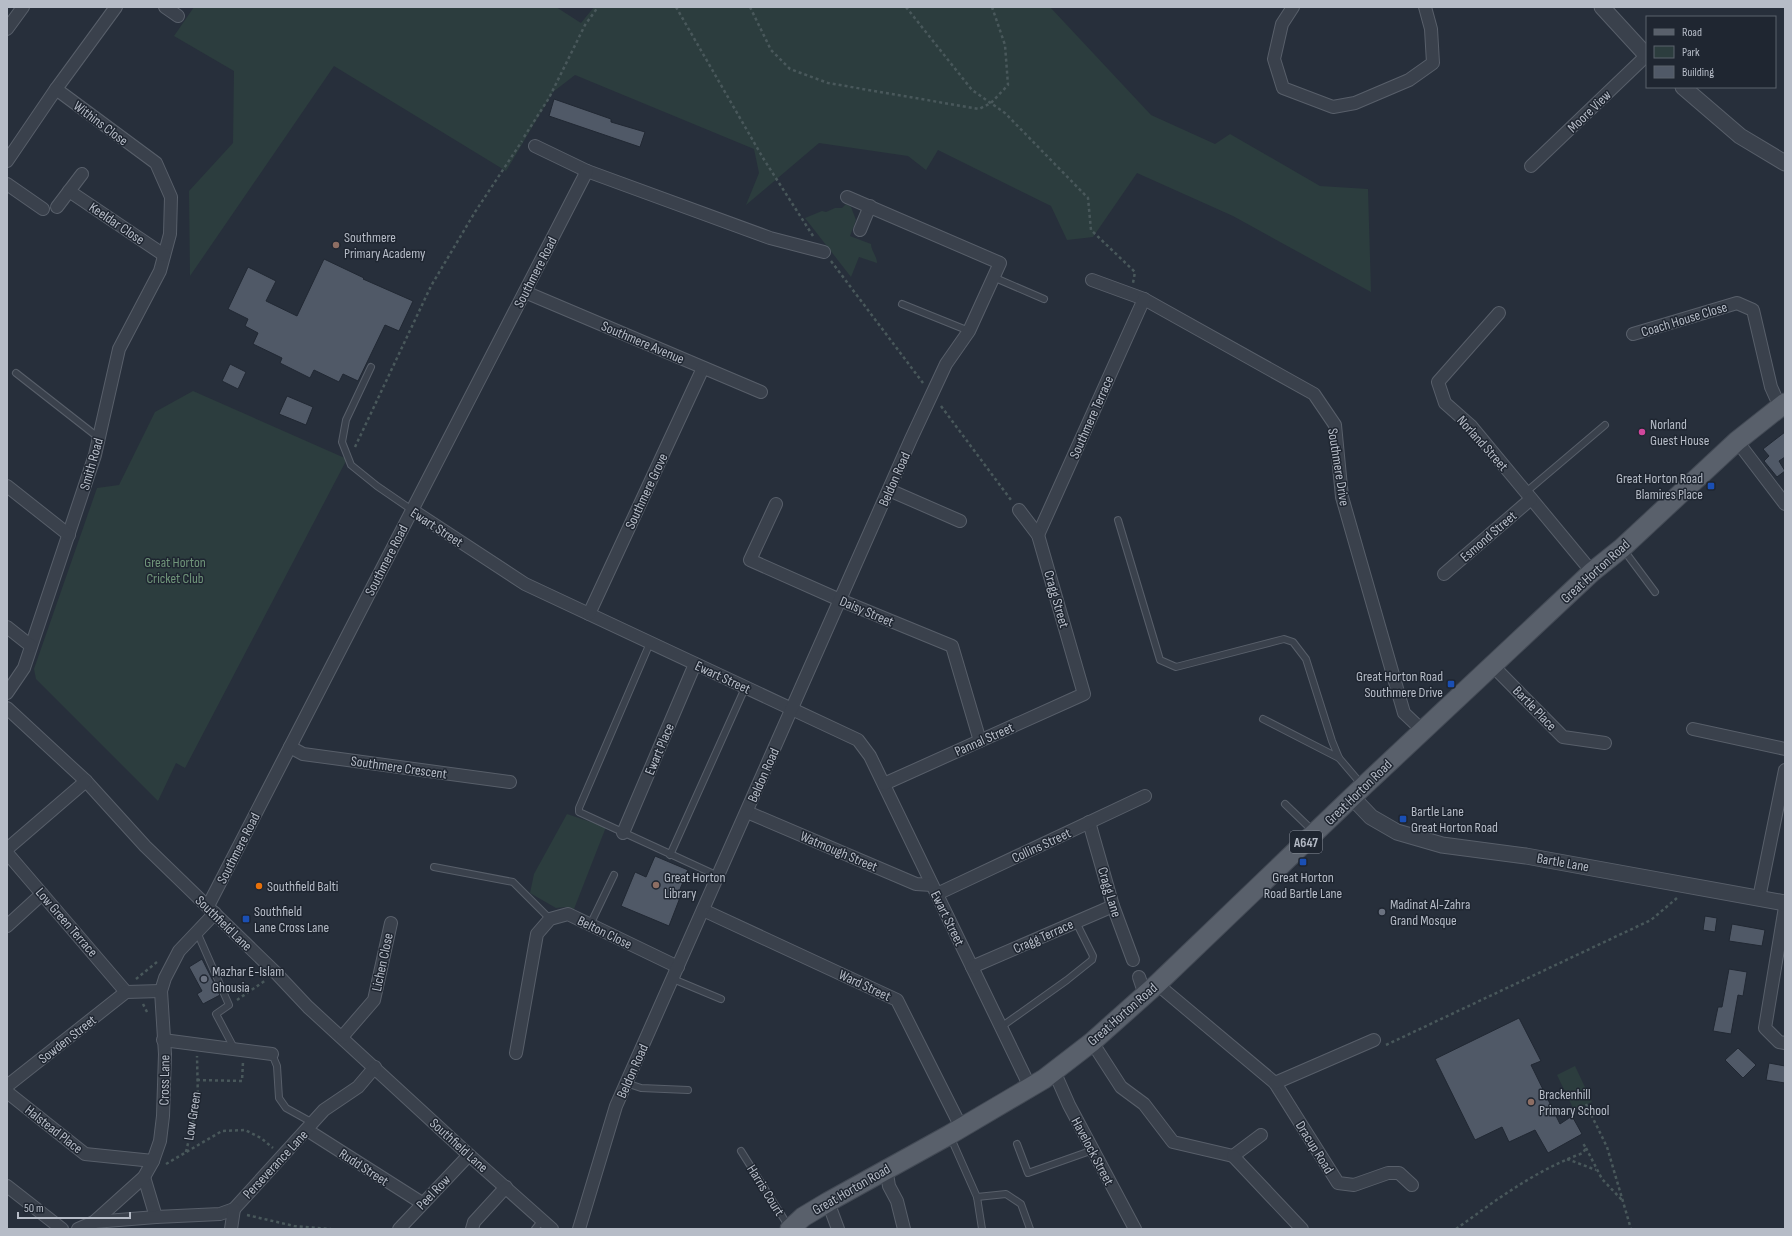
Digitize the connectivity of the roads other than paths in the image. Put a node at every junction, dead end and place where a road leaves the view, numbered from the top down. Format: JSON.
{"nodes":[{"id":1,"x":22,"y":7,"type":"edge"},
{"id":2,"x":116,"y":7,"type":"edge"},
{"id":3,"x":165,"y":7,"type":"edge"},
{"id":4,"x":1292,"y":7,"type":"edge"},
{"id":5,"x":1425,"y":7,"type":"edge"},
{"id":6,"x":1602,"y":7,"type":"edge"},
{"id":7,"x":178,"y":16,"type":"dead end"},
{"id":8,"x":7,"y":29,"type":"edge"},
{"id":9,"x":1646,"y":55,"type":"edge"},
{"id":10,"x":1646,"y":57,"type":"edge"},
{"id":11,"x":1684,"y":88,"type":"edge"},
{"id":12,"x":56,"y":90,"type":"junction"},
{"id":13,"x":535,"y":146,"type":"dead end"},
{"id":14,"x":7,"y":161,"type":"edge"},
{"id":15,"x":1785,"y":163,"type":"edge"},
{"id":16,"x":1531,"y":166,"type":"dead end"},
{"id":17,"x":587,"y":171,"type":"junction"},
{"id":18,"x":82,"y":174,"type":"dead end"},
{"id":19,"x":7,"y":184,"type":"edge"},
{"id":20,"x":69,"y":191,"type":"junction"},
{"id":21,"x":847,"y":197,"type":"dead end"},
{"id":22,"x":870,"y":206,"type":"junction"},
{"id":23,"x":57,"y":207,"type":"dead end"},
{"id":24,"x":43,"y":209,"type":"dead end"},
{"id":25,"x":860,"y":230,"type":"dead end"},
{"id":26,"x":170,"y":234,"type":"joint"},
{"id":27,"x":824,"y":252,"type":"road end"},
{"id":28,"x":164,"y":255,"type":"junction"},
{"id":29,"x":993,"y":277,"type":"junction"},
{"id":30,"x":1092,"y":280,"type":"dead end"},
{"id":31,"x":525,"y":292,"type":"junction"},
{"id":32,"x":1044,"y":299,"type":"dead end"},
{"id":33,"x":1144,"y":299,"type":"junction"},
{"id":34,"x":902,"y":304,"type":"dead end"},
{"id":35,"x":1499,"y":313,"type":"dead end"},
{"id":36,"x":969,"y":331,"type":"junction"},
{"id":37,"x":1633,"y":334,"type":"dead end"},
{"id":38,"x":370,"y":367,"type":"dead end"},
{"id":39,"x":702,"y":368,"type":"junction"},
{"id":40,"x":16,"y":373,"type":"dead end"},
{"id":41,"x":760,"y":392,"type":"dead end"},
{"id":42,"x":1783,"y":405,"type":"edge"},
{"id":43,"x":1605,"y":425,"type":"dead end"},
{"id":44,"x":99,"y":438,"type":"junction"},
{"id":45,"x":1737,"y":441,"type":"junction"},
{"id":46,"x":7,"y":486,"type":"edge"},
{"id":47,"x":889,"y":490,"type":"junction"},
{"id":48,"x":1529,"y":496,"type":"junction"},
{"id":49,"x":776,"y":504,"type":"dead end"},
{"id":50,"x":1785,"y":504,"type":"edge"},
{"id":51,"x":412,"y":510,"type":"junction"},
{"id":52,"x":1019,"y":510,"type":"road end"},
{"id":53,"x":1118,"y":520,"type":"dead end"},
{"id":54,"x":960,"y":521,"type":"dead end"},
{"id":55,"x":69,"y":535,"type":"junction"},
{"id":56,"x":1038,"y":535,"type":"junction"},
{"id":57,"x":1622,"y":548,"type":"junction"},
{"id":58,"x":1592,"y":572,"type":"junction"},
{"id":59,"x":1444,"y":574,"type":"dead end"},
{"id":60,"x":1655,"y":592,"type":"dead end"},
{"id":61,"x":840,"y":600,"type":"junction"},
{"id":62,"x":589,"y":614,"type":"junction"},
{"id":63,"x":7,"y":627,"type":"edge"},
{"id":64,"x":650,"y":643,"type":"junction"},
{"id":65,"x":31,"y":646,"type":"junction"},
{"id":66,"x":695,"y":664,"type":"junction"},
{"id":67,"x":1493,"y":666,"type":"junction"},
{"id":68,"x":745,"y":688,"type":"junction"},
{"id":69,"x":7,"y":693,"type":"edge"},
{"id":70,"x":1084,"y":694,"type":"joint"},
{"id":71,"x":7,"y":708,"type":"edge"},
{"id":72,"x":792,"y":710,"type":"junction"},
{"id":73,"x":1263,"y":719,"type":"dead end"},
{"id":74,"x":1693,"y":729,"type":"dead end"},
{"id":75,"x":1423,"y":731,"type":"junction"},
{"id":76,"x":980,"y":741,"type":"junction"},
{"id":77,"x":1605,"y":743,"type":"dead end"},
{"id":78,"x":290,"y":747,"type":"junction"},
{"id":79,"x":1785,"y":749,"type":"edge"},
{"id":80,"x":1339,"y":758,"type":"junction"},
{"id":81,"x":1785,"y":770,"type":"edge"},
{"id":82,"x":86,"y":781,"type":"junction"},
{"id":83,"x":510,"y":782,"type":"dead end"},
{"id":84,"x":884,"y":784,"type":"junction"},
{"id":85,"x":1358,"y":792,"type":"junction"},
{"id":86,"x":1144,"y":796,"type":"dead end"},
{"id":87,"x":1286,"y":804,"type":"dead end"},
{"id":88,"x":747,"y":812,"type":"junction"},
{"id":89,"x":1089,"y":822,"type":"junction"},
{"id":90,"x":623,"y":833,"type":"junction"},
{"id":91,"x":1315,"y":833,"type":"junction"},
{"id":92,"x":7,"y":849,"type":"edge"},
{"id":93,"x":7,"y":853,"type":"edge"},
{"id":94,"x":670,"y":855,"type":"junction"},
{"id":95,"x":434,"y":867,"type":"dead end"},
{"id":96,"x":614,"y":875,"type":"dead end"},
{"id":97,"x":718,"y":876,"type":"junction"},
{"id":98,"x":935,"y":889,"type":"junction"},
{"id":99,"x":42,"y":894,"type":"junction"},
{"id":100,"x":1759,"y":898,"type":"junction"},
{"id":101,"x":1785,"y":903,"type":"edge"},
{"id":102,"x":1113,"y":906,"type":"junction"},
{"id":103,"x":1785,"y":907,"type":"edge"},
{"id":104,"x":211,"y":910,"type":"junction"},
{"id":105,"x":703,"y":910,"type":"junction"},
{"id":106,"x":550,"y":919,"type":"junction"},
{"id":107,"x":1076,"y":922,"type":"junction"},
{"id":108,"x":391,"y":923,"type":"dead end"},
{"id":109,"x":590,"y":925,"type":"junction"},
{"id":110,"x":7,"y":926,"type":"edge"},
{"id":111,"x":197,"y":932,"type":"junction"},
{"id":112,"x":1134,"y":960,"type":"dead end"},
{"id":113,"x":678,"y":967,"type":"junction"},
{"id":114,"x":972,"y":967,"type":"junction"},
{"id":115,"x":1139,"y":976,"type":"dead end"},
{"id":116,"x":673,"y":978,"type":"junction"},
{"id":117,"x":1151,"y":989,"type":"junction"},
{"id":118,"x":161,"y":991,"type":"junction"},
{"id":119,"x":126,"y":992,"type":"junction"},
{"id":120,"x":721,"y":999,"type":"dead end"},
{"id":121,"x":1001,"y":1027,"type":"junction"},
{"id":122,"x":342,"y":1037,"type":"junction"},
{"id":123,"x":163,"y":1040,"type":"junction"},
{"id":124,"x":1374,"y":1040,"type":"road end"},
{"id":125,"x":1092,"y":1042,"type":"junction"},
{"id":126,"x":1785,"y":1043,"type":"edge"},
{"id":127,"x":239,"y":1049,"type":"junction"},
{"id":128,"x":516,"y":1053,"type":"dead end"},
{"id":129,"x":272,"y":1054,"type":"joint"},
{"id":130,"x":375,"y":1067,"type":"junction"},
{"id":131,"x":1054,"y":1071,"type":"junction"},
{"id":132,"x":626,"y":1083,"type":"junction"},
{"id":133,"x":1275,"y":1083,"type":"junction"},
{"id":134,"x":7,"y":1086,"type":"edge"},
{"id":135,"x":1030,"y":1087,"type":"junction"},
{"id":136,"x":688,"y":1090,"type":"dead end"},
{"id":137,"x":7,"y":1092,"type":"edge"},
{"id":138,"x":310,"y":1126,"type":"junction"},
{"id":139,"x":955,"y":1131,"type":"junction"},
{"id":140,"x":1261,"y":1135,"type":"dead end"},
{"id":141,"x":1017,"y":1144,"type":"dead end"},
{"id":142,"x":741,"y":1150,"type":"dead end"},
{"id":143,"x":1093,"y":1150,"type":"junction"},
{"id":144,"x":469,"y":1155,"type":"junction"},
{"id":145,"x":1233,"y":1156,"type":"junction"},
{"id":146,"x":154,"y":1161,"type":"junction"},
{"id":147,"x":886,"y":1168,"type":"junction"},
{"id":148,"x":144,"y":1177,"type":"junction"},
{"id":149,"x":1412,"y":1185,"type":"dead end"},
{"id":150,"x":506,"y":1187,"type":"junction"},
{"id":151,"x":8,"y":1188,"type":"edge"},
{"id":152,"x":977,"y":1196,"type":"junction"},
{"id":153,"x":828,"y":1202,"type":"junction"},
{"id":154,"x":422,"y":1203,"type":"junction"},
{"id":155,"x":234,"y":1209,"type":"junction"},
{"id":156,"x":156,"y":1217,"type":"junction"},
{"id":157,"x":94,"y":1222,"type":"junction"},
{"id":158,"x":539,"y":1224,"type":"edge"},
{"id":159,"x":1299,"y":1228,"type":"edge"},
{"id":160,"x":62,"y":1229,"type":"edge"},
{"id":161,"x":78,"y":1229,"type":"edge"},
{"id":162,"x":232,"y":1229,"type":"edge"},
{"id":163,"x":399,"y":1229,"type":"edge"},
{"id":164,"x":472,"y":1229,"type":"edge"},
{"id":165,"x":552,"y":1229,"type":"edge"},
{"id":166,"x":579,"y":1229,"type":"edge"},
{"id":167,"x":790,"y":1229,"type":"edge"},
{"id":168,"x":838,"y":1229,"type":"edge"},
{"id":169,"x":904,"y":1229,"type":"edge"},
{"id":170,"x":982,"y":1229,"type":"edge"},
{"id":171,"x":1030,"y":1229,"type":"edge"},
{"id":172,"x":1135,"y":1229,"type":"edge"}],
"edges":[{"from":1,"to":8,"type":"street"},
{"from":2,"to":12,"type":"street"},
{"from":3,"to":7,"type":"street"},
{"from":4,"to":5,"type":"street"},
{"from":6,"to":9,"type":"street"},
{"from":10,"to":16,"type":"street","name":"Moore View"},
{"from":11,"to":15,"type":"street"},
{"from":12,"to":14,"type":"street"},
{"from":12,"to":26,"type":"street","name":"Withins Close"},
{"from":13,"to":17,"type":"street"},
{"from":17,"to":27,"type":"street"},
{"from":17,"to":31,"type":"street","name":"Southmere Road"},
{"from":18,"to":20,"type":"street"},
{"from":19,"to":24,"type":"street"},
{"from":20,"to":23,"type":"street"},
{"from":20,"to":28,"type":"street","name":"Keeldar Close"},
{"from":21,"to":22,"type":"street","name":"Beldon Road"},
{"from":22,"to":25,"type":"street"},
{"from":22,"to":29,"type":"street","name":"Beldon Road"},
{"from":26,"to":28,"type":"street","name":"Smith Road"},
{"from":28,"to":44,"type":"street","name":"Smith Road"},
{"from":29,"to":32,"type":"lane"},
{"from":29,"to":36,"type":"street","name":"Beldon Road"},
{"from":30,"to":33,"type":"street","name":"Southmere Drive"},
{"from":31,"to":39,"type":"street","name":"Southmere Avenue"},
{"from":31,"to":51,"type":"street","name":"Southmere Road"},
{"from":33,"to":56,"type":"street","name":"Southmere Terrace"},
{"from":33,"to":75,"type":"street","name":"Southmere Drive"},
{"from":34,"to":36,"type":"lane"},
{"from":35,"to":48,"type":"street","name":"Norland Street"},
{"from":36,"to":47,"type":"street","name":"Beldon Road"},
{"from":37,"to":42,"type":"street","name":"Coach House Close"},
{"from":38,"to":51,"type":"lane","name":"Ewart Street"},
{"from":39,"to":41,"type":"street","name":"Southmere Avenue"},
{"from":39,"to":62,"type":"street","name":"Southmere Grove"},
{"from":40,"to":44,"type":"lane"},
{"from":42,"to":45,"type":"main road","name":"Great Horton Road","number":"A647"},
{"from":43,"to":48,"type":"lane"},
{"from":44,"to":55,"type":"street","name":"Smith Road"},
{"from":45,"to":50,"type":"street"},
{"from":45,"to":57,"type":"main road","name":"Great Horton Road","number":"A647"},
{"from":46,"to":55,"type":"street"},
{"from":47,"to":54,"type":"street"},
{"from":47,"to":61,"type":"street","name":"Beldon Road"},
{"from":48,"to":58,"type":"street","name":"Norland Street"},
{"from":48,"to":59,"type":"street","name":"Esmond Street"},
{"from":49,"to":61,"type":"street","name":"Daisy Street"},
{"from":51,"to":62,"type":"street","name":"Ewart Street"},
{"from":51,"to":78,"type":"street","name":"Southmere Road"},
{"from":52,"to":56,"type":"street","name":"Cragg Street"},
{"from":53,"to":80,"type":"lane"},
{"from":55,"to":65,"type":"street","name":"Smith Road"},
{"from":56,"to":70,"type":"street","name":"Cragg Street"},
{"from":57,"to":58,"type":"main road","name":"Great Horton Road","number":"A647"},
{"from":57,"to":60,"type":"lane"},
{"from":58,"to":67,"type":"main road","name":"Great Horton Road","number":"A647"},
{"from":61,"to":72,"type":"street","name":"Beldon Road"},
{"from":61,"to":76,"type":"street","name":"Daisy Street"},
{"from":62,"to":64,"type":"street","name":"Ewart Street"},
{"from":63,"to":65,"type":"street"},
{"from":64,"to":66,"type":"street","name":"Ewart Street"},
{"from":64,"to":90,"type":"lane"},
{"from":65,"to":69,"type":"street","name":"Smith Road"},
{"from":66,"to":68,"type":"street","name":"Ewart Street"},
{"from":66,"to":90,"type":"street","name":"Ewart Place"},
{"from":67,"to":75,"type":"main road","name":"Great Horton Road","number":"A647"},
{"from":67,"to":77,"type":"street","name":"Bartle Place"},
{"from":68,"to":72,"type":"street","name":"Ewart Street"},
{"from":68,"to":94,"type":"lane"},
{"from":70,"to":76,"type":"street","name":"Pannal Street"},
{"from":71,"to":82,"type":"street","name":"Southfield Lane"},
{"from":72,"to":84,"type":"street","name":"Ewart Street"},
{"from":72,"to":88,"type":"street","name":"Beldon Road"},
{"from":73,"to":80,"type":"lane"},
{"from":74,"to":79,"type":"street"},
{"from":75,"to":85,"type":"main road","name":"Great Horton Road","number":"A647"},
{"from":76,"to":84,"type":"street","name":"Pannal Street"},
{"from":78,"to":83,"type":"street","name":"Southmere Crescent"},
{"from":78,"to":104,"type":"street","name":"Southmere Road"},
{"from":80,"to":85,"type":"lane"},
{"from":81,"to":100,"type":"street"},
{"from":82,"to":92,"type":"street"},
{"from":82,"to":104,"type":"street","name":"Southfield Lane"},
{"from":84,"to":98,"type":"street","name":"Ewart Street"},
{"from":85,"to":91,"type":"main road","name":"Great Horton Road","number":"A647"},
{"from":85,"to":100,"type":"street","name":"Bartle Lane"},
{"from":86,"to":89,"type":"street","name":"Collins Street"},
{"from":87,"to":91,"type":"lane"},
{"from":88,"to":97,"type":"street","name":"Beldon Road"},
{"from":88,"to":98,"type":"street","name":"Watmough Street"},
{"from":89,"to":98,"type":"street","name":"Collins Street"},
{"from":89,"to":102,"type":"street","name":"Cragg Lane"},
{"from":90,"to":94,"type":"lane"},
{"from":91,"to":117,"type":"main road","name":"Great Horton Road","number":"A647"},
{"from":93,"to":99,"type":"street","name":"Low Green Terrace"},
{"from":94,"to":97,"type":"lane"},
{"from":95,"to":106,"type":"lane"},
{"from":96,"to":109,"type":"lane"},
{"from":97,"to":105,"type":"street","name":"Beldon Road"},
{"from":98,"to":114,"type":"street","name":"Ewart Street"},
{"from":99,"to":110,"type":"street"},
{"from":99,"to":119,"type":"street","name":"Low Green Terrace"},
{"from":100,"to":101,"type":"street","name":"Bartle Lane"},
{"from":102,"to":107,"type":"street","name":"Cragg Terrace"},
{"from":102,"to":112,"type":"street","name":"Cragg Lane"},
{"from":103,"to":126,"type":"street"},
{"from":104,"to":111,"type":"street","name":"Cross Lane"},
{"from":104,"to":122,"type":"street","name":"Southfield Lane"},
{"from":105,"to":113,"type":"street","name":"Beldon Road"},
{"from":105,"to":139,"type":"street","name":"Ward Street"},
{"from":106,"to":109,"type":"street","name":"Belton Close"},
{"from":106,"to":128,"type":"street"},
{"from":107,"to":114,"type":"street","name":"Cragg Terrace"},
{"from":107,"to":121,"type":"lane"},
{"from":108,"to":122,"type":"street","name":"Lichen Close"},
{"from":109,"to":113,"type":"street","name":"Belton Close"},
{"from":111,"to":118,"type":"street","name":"Cross Lane"},
{"from":111,"to":127,"type":"lane"},
{"from":113,"to":116,"type":"street","name":"Beldon Road"},
{"from":114,"to":121,"type":"street","name":"Ewart Street"},
{"from":115,"to":117,"type":"street"},
{"from":116,"to":120,"type":"lane"},
{"from":116,"to":132,"type":"street","name":"Beldon Road"},
{"from":117,"to":125,"type":"main road","name":"Great Horton Road","number":"A647"},
{"from":117,"to":133,"type":"street","name":"Dracup Road"},
{"from":118,"to":119,"type":"street"},
{"from":118,"to":123,"type":"street","name":"Cross Lane"},
{"from":119,"to":134,"type":"street","name":"Sowden Street"},
{"from":121,"to":135,"type":"street","name":"Ewart Street"},
{"from":122,"to":130,"type":"street","name":"Southfield Lane"},
{"from":123,"to":127,"type":"street"},
{"from":123,"to":146,"type":"street","name":"Cross Lane"},
{"from":124,"to":133,"type":"street"},
{"from":125,"to":131,"type":"main road","name":"Great Horton Road","number":"A647"},
{"from":125,"to":145,"type":"street"},
{"from":127,"to":129,"type":"street"},
{"from":129,"to":138,"type":"lane"},
{"from":130,"to":138,"type":"street","name":"Perseverance Lane"},
{"from":130,"to":144,"type":"street","name":"Southfield Lane"},
{"from":131,"to":135,"type":"main road","name":"Great Horton Road","number":"A647"},
{"from":131,"to":143,"type":"street","name":"Havelock Street"},
{"from":132,"to":136,"type":"lane"},
{"from":132,"to":166,"type":"street","name":"Beldon Road"},
{"from":133,"to":149,"type":"street","name":"Dracup Road"},
{"from":135,"to":139,"type":"main road","name":"Great Horton Road","number":"A647"},
{"from":137,"to":146,"type":"street","name":"Halstead Place"},
{"from":138,"to":154,"type":"street","name":"Rudd Street"},
{"from":138,"to":155,"type":"street","name":"Perseverance Lane"},
{"from":139,"to":147,"type":"main road","name":"Great Horton Road","number":"A647"},
{"from":139,"to":152,"type":"lane"},
{"from":140,"to":145,"type":"street"},
{"from":141,"to":143,"type":"lane"},
{"from":142,"to":167,"type":"lane","name":"Harris Court"},
{"from":143,"to":172,"type":"street","name":"Havelock Street"},
{"from":144,"to":150,"type":"street","name":"Southfield Lane"},
{"from":144,"to":154,"type":"street","name":"Peel Row"},
{"from":145,"to":159,"type":"street"},
{"from":146,"to":148,"type":"street","name":"Cross Lane"},
{"from":147,"to":153,"type":"main road","name":"Great Horton Road","number":"A647"},
{"from":147,"to":169,"type":"street"},
{"from":148,"to":156,"type":"street"},
{"from":148,"to":157,"type":"street","name":"Cross Lane"},
{"from":150,"to":158,"type":"street","name":"Southfield Lane"},
{"from":150,"to":164,"type":"street"},
{"from":151,"to":160,"type":"street"},
{"from":152,"to":170,"type":"lane"},
{"from":152,"to":171,"type":"lane"},
{"from":153,"to":167,"type":"main road","name":"Great Horton Road","number":"A647"},
{"from":153,"to":168,"type":"street"},
{"from":154,"to":163,"type":"street","name":"Peel Row"},
{"from":155,"to":156,"type":"street","name":"Perseverance Lane"},
{"from":155,"to":162,"type":"street"},
{"from":156,"to":157,"type":"street","name":"Perseverance Lane"},
{"from":157,"to":161,"type":"street","name":"Cross Lane"},
{"from":158,"to":165,"type":"street","name":"Southfield Lane"}]}
